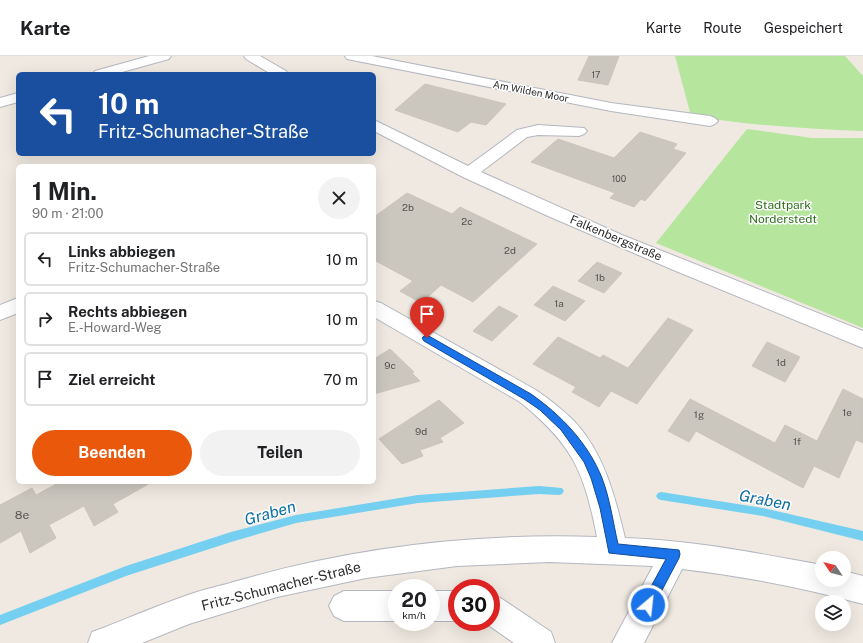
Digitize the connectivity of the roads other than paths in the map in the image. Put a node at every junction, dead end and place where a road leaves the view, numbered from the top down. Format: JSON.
{"nodes":[{"id":1,"x":164,"y":56,"type":"edge"},
{"id":2,"x":251,"y":56,"type":"edge"},
{"id":3,"x":352,"y":56,"type":"edge"},
{"id":4,"x":107,"y":72,"type":"edge"},
{"id":5,"x":278,"y":72,"type":"edge"},
{"id":6,"x":16,"y":99,"type":"edge"},
{"id":7,"x":0,"y":103,"type":"edge"},
{"id":8,"x":710,"y":121,"type":"dead end"},
{"id":9,"x":376,"y":126,"type":"edge"},
{"id":10,"x":579,"y":131,"type":"dead end"},
{"id":11,"x":469,"y":173,"type":"junction"},
{"id":12,"x":16,"y":306,"type":"edge"},
{"id":13,"x":376,"y":309,"type":"edge"},
{"id":14,"x":0,"y":313,"type":"edge"},
{"id":15,"x":863,"y":340,"type":"edge"},
{"id":16,"x":613,"y":549,"type":"junction"},
{"id":17,"x":675,"y":554,"type":"junction"},
{"id":18,"x":815,"y":578,"type":"edge"},
{"id":19,"x":851,"y":587,"type":"edge"},
{"id":20,"x":863,"y":590,"type":"edge"},
{"id":21,"x":344,"y":606,"type":"dead end"},
{"id":22,"x":388,"y":606,"type":"edge"},
{"id":23,"x":500,"y":615,"type":"edge"},
{"id":24,"x":103,"y":643,"type":"edge"},
{"id":25,"x":540,"y":643,"type":"edge"},
{"id":26,"x":627,"y":643,"type":"edge"}],
"edges":[{"from":1,"to":4,"type":"street"},
{"from":2,"to":5,"type":"street"},
{"from":3,"to":8,"type":"street","name":"Am Wilden Moor"},
{"from":6,"to":7,"type":"street"},
{"from":9,"to":11,"type":"street","name":"Falkenbergstraße"},
{"from":10,"to":11,"type":"street"},
{"from":11,"to":15,"type":"street","name":"Falkenbergstraße"},
{"from":12,"to":14,"type":"street"},
{"from":13,"to":16,"type":"street"},
{"from":16,"to":17,"type":"street","name":"Fritz-Schumacher-Straße"},
{"from":16,"to":24,"type":"street","name":"Fritz-Schumacher-Straße"},
{"from":17,"to":18,"type":"street","name":"Fritz-Schumacher-Straße"},
{"from":17,"to":26,"type":"street"},
{"from":19,"to":20,"type":"street"},
{"from":21,"to":22,"type":"street"},
{"from":23,"to":25,"type":"street"}]}
